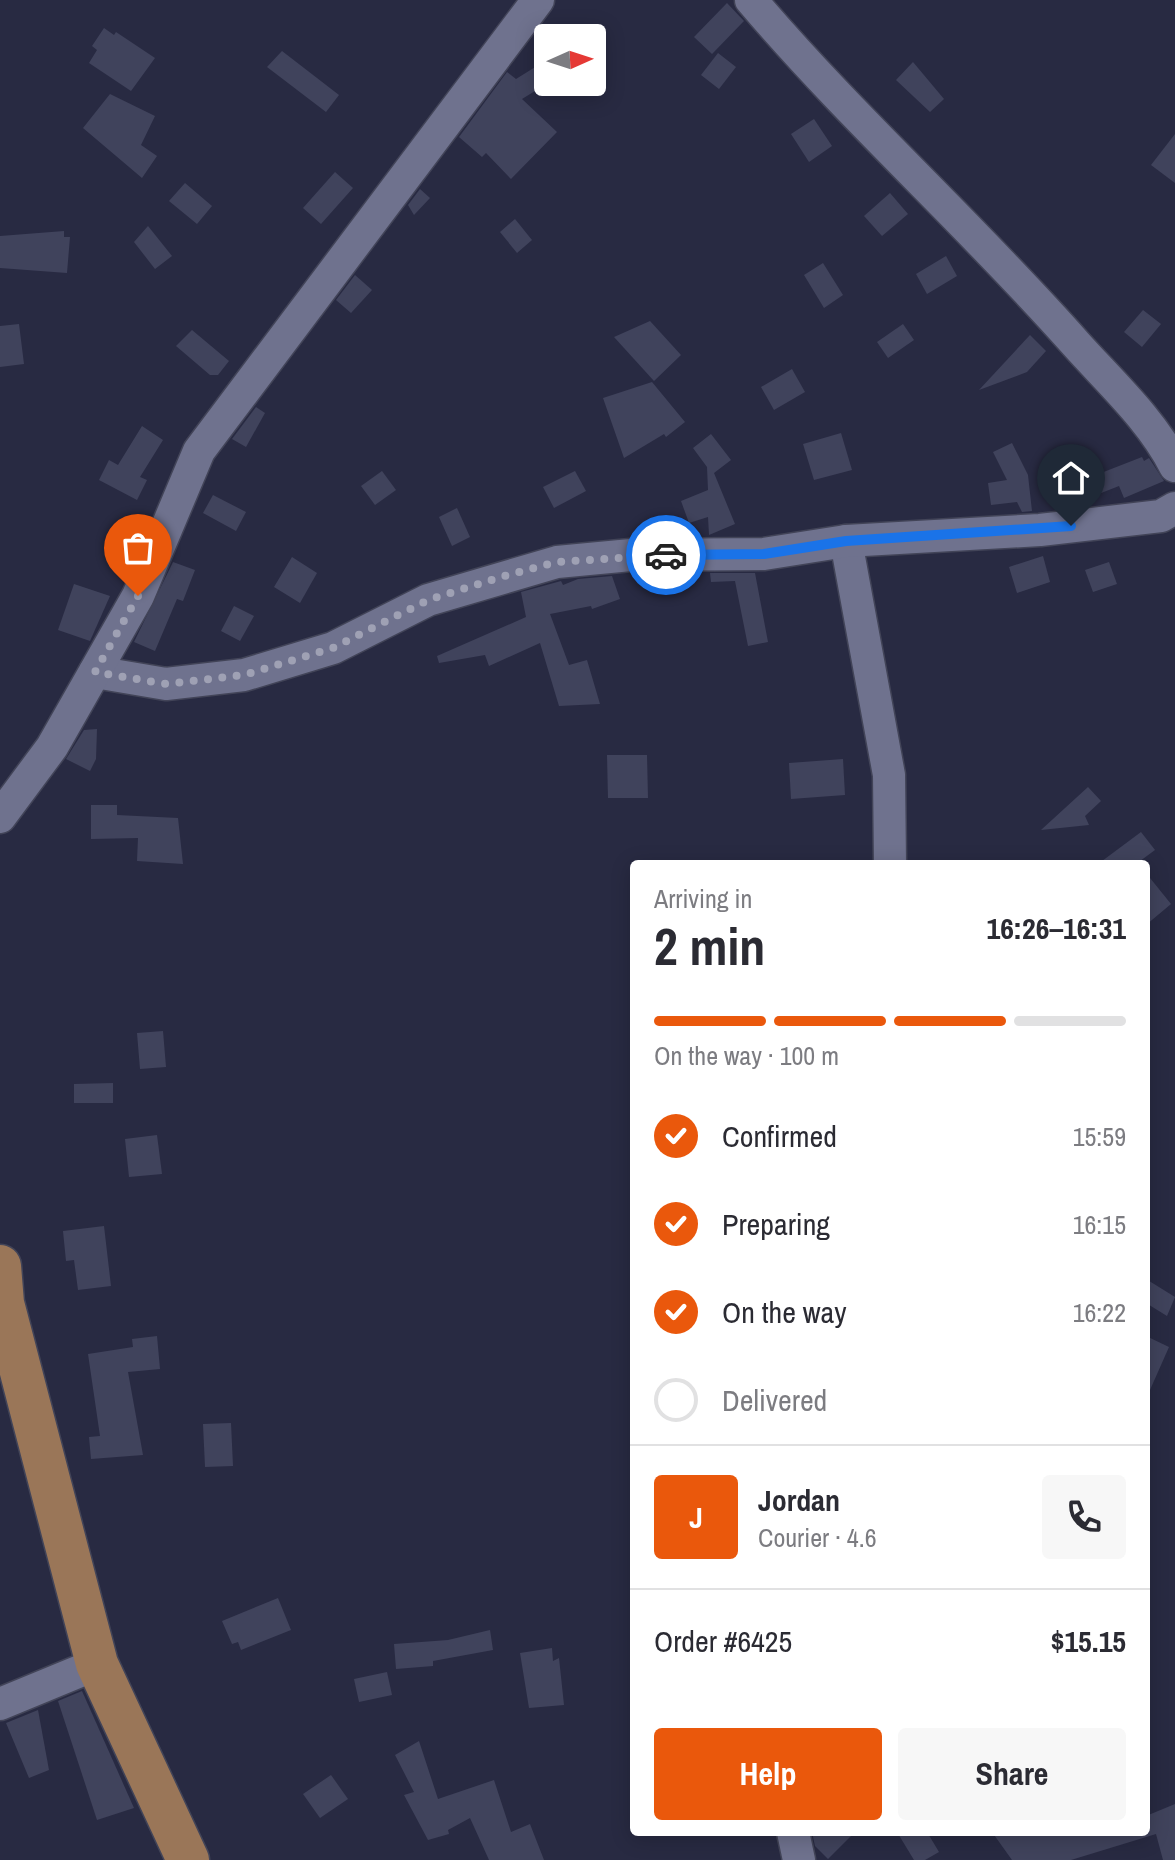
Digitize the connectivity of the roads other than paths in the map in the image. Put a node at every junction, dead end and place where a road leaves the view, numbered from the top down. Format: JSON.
{"nodes":[{"id":1,"x":538,"y":0,"type":"edge"},
{"id":2,"x":751,"y":0,"type":"edge"},
{"id":3,"x":1175,"y":466,"type":"edge"},
{"id":4,"x":1175,"y":508,"type":"edge"},
{"id":5,"x":846,"y":541,"type":"junction"},
{"id":6,"x":95,"y":672,"type":"junction"},
{"id":7,"x":0,"y":817,"type":"edge"},
{"id":8,"x":890,"y":860,"type":"edge"},
{"id":9,"x":1,"y":1291,"type":"edge"},
{"id":10,"x":97,"y":1664,"type":"junction"},
{"id":11,"x":0,"y":1704,"type":"edge"},
{"id":12,"x":794,"y":1836,"type":"edge"},
{"id":13,"x":188,"y":1860,"type":"edge"},
{"id":14,"x":799,"y":1860,"type":"edge"}],
"edges":[{"from":1,"to":6,"type":"street"},
{"from":2,"to":3,"type":"street"},
{"from":4,"to":5,"type":"street"},
{"from":5,"to":6,"type":"street"},
{"from":5,"to":8,"type":"street"},
{"from":6,"to":7,"type":"street"},
{"from":9,"to":10,"type":"main road"},
{"from":10,"to":11,"type":"street"},
{"from":10,"to":13,"type":"main road"},
{"from":12,"to":14,"type":"street"}]}
